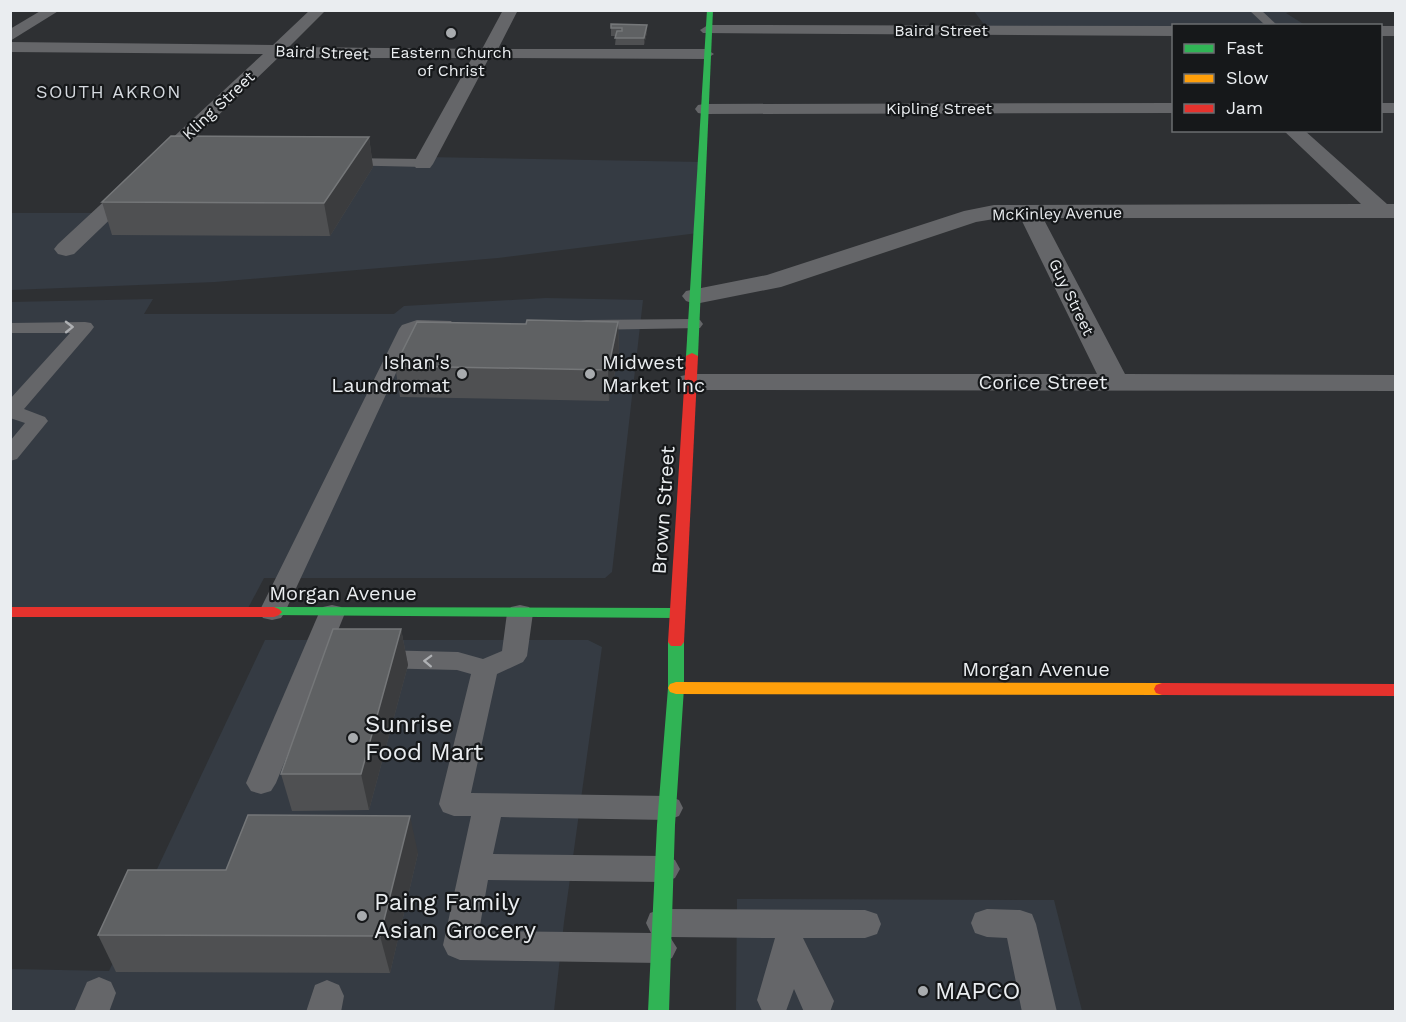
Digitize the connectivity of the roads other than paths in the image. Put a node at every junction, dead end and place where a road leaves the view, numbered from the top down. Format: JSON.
{"nodes":[{"id":1,"x":53,"y":10,"type":"edge"},
{"id":2,"x":319,"y":10,"type":"edge"},
{"id":3,"x":511,"y":10,"type":"edge"},
{"id":4,"x":710,"y":10,"type":"edge"},
{"id":5,"x":1254,"y":10,"type":"edge"},
{"id":6,"x":1271,"y":24,"type":"edge"},
{"id":7,"x":708,"y":30,"type":"junction"},
{"id":8,"x":1172,"y":31,"type":"edge"},
{"id":9,"x":10,"y":36,"type":"edge"},
{"id":10,"x":10,"y":47,"type":"edge"},
{"id":11,"x":276,"y":50,"type":"junction"},
{"id":12,"x":485,"y":54,"type":"junction"},
{"id":13,"x":706,"y":54,"type":"junction"},
{"id":14,"x":1172,"y":108,"type":"edge"},
{"id":15,"x":704,"y":109,"type":"junction"},
{"id":16,"x":1294,"y":132,"type":"edge"},
{"id":17,"x":158,"y":162,"type":"junction"},
{"id":18,"x":181,"y":162,"type":"edge"},
{"id":19,"x":331,"y":162,"type":"edge"},
{"id":20,"x":423,"y":164,"type":"joint"},
{"id":21,"x":1388,"y":211,"type":"edge"},
{"id":22,"x":1029,"y":212,"type":"junction"},
{"id":23,"x":66,"y":249,"type":"dead end"},
{"id":24,"x":696,"y":296,"type":"junction"},
{"id":25,"x":694,"y":324,"type":"junction"},
{"id":26,"x":463,"y":325,"type":"edge"},
{"id":27,"x":567,"y":325,"type":"edge"},
{"id":28,"x":10,"y":328,"type":"edge"},
{"id":29,"x":691,"y":382,"type":"junction"},
{"id":30,"x":1115,"y":382,"type":"junction"},
{"id":31,"x":1395,"y":382,"type":"edge"},
{"id":32,"x":10,"y":455,"type":"edge"},
{"id":33,"x":10,"y":612,"type":"edge"},
{"id":34,"x":272,"y":612,"type":"junction"},
{"id":35,"x":332,"y":613,"type":"junction"},
{"id":36,"x":520,"y":613,"type":"junction"},
{"id":37,"x":676,"y":613,"type":"junction"},
{"id":38,"x":334,"y":658,"type":"junction"},
{"id":39,"x":485,"y":669,"type":"junction"},
{"id":40,"x":676,"y":688,"type":"junction"},
{"id":41,"x":1395,"y":690,"type":"edge"},
{"id":42,"x":261,"y":783,"type":"dead end"},
{"id":43,"x":488,"y":805,"type":"junction"},
{"id":44,"x":668,"y":808,"type":"junction"},
{"id":45,"x":475,"y":867,"type":"junction"},
{"id":46,"x":664,"y":869,"type":"junction"},
{"id":47,"x":987,"y":923,"type":"dead end"},
{"id":48,"x":866,"y":924,"type":"dead end"},
{"id":49,"x":789,"y":933,"type":"junction"},
{"id":50,"x":661,"y":935,"type":"junction"},
{"id":51,"x":774,"y":1000,"type":"dead end"},
{"id":52,"x":817,"y":1001,"type":"dead end"},
{"id":53,"x":658,"y":1011,"type":"edge"},
{"id":54,"x":1040,"y":1011,"type":"edge"}],
"edges":[{"from":1,"to":9,"type":"street"},
{"from":2,"to":11,"type":"street","name":"Kling Street"},
{"from":3,"to":12,"type":"street"},
{"from":4,"to":7,"type":"main road","name":"Brown Street"},
{"from":5,"to":6,"type":"lane"},
{"from":7,"to":8,"type":"street","name":"Baird Street"},
{"from":7,"to":13,"type":"main road","name":"Brown Street"},
{"from":10,"to":11,"type":"street","name":"Baird Street"},
{"from":11,"to":12,"type":"street","name":"Baird Street"},
{"from":11,"to":17,"type":"street","name":"Kling Street"},
{"from":12,"to":13,"type":"street","name":"Baird Street"},
{"from":12,"to":20,"type":"street"},
{"from":13,"to":15,"type":"main road","name":"Brown Street"},
{"from":14,"to":15,"type":"street","name":"Kipling Street"},
{"from":15,"to":24,"type":"main road","name":"Brown Street"},
{"from":16,"to":21,"type":"street"},
{"from":17,"to":18,"type":"lane"},
{"from":17,"to":23,"type":"street","name":"Kling Street"},
{"from":19,"to":20,"type":"lane"},
{"from":21,"to":22,"type":"street","name":"McKinley Avenue"},
{"from":22,"to":24,"type":"street","name":"McKinley Avenue"},
{"from":22,"to":30,"type":"street","name":"Guy Street"},
{"from":24,"to":25,"type":"main road","name":"Brown Street"},
{"from":25,"to":27,"type":"lane"},
{"from":25,"to":29,"type":"main road","name":"Brown Street"},
{"from":26,"to":34,"type":"lane"},
{"from":28,"to":32,"type":"lane","one_way":true},
{"from":29,"to":30,"type":"street","name":"Corice Street"},
{"from":29,"to":37,"type":"main road","name":"Brown Street"},
{"from":30,"to":31,"type":"street","name":"Corice Street"},
{"from":33,"to":34,"type":"main road","name":"Morgan Avenue"},
{"from":34,"to":35,"type":"main road","name":"Morgan Avenue"},
{"from":35,"to":36,"type":"main road","name":"Morgan Avenue"},
{"from":35,"to":38,"type":"lane"},
{"from":36,"to":37,"type":"main road","name":"Morgan Avenue"},
{"from":36,"to":39,"type":"lane"},
{"from":37,"to":40,"type":"main road","name":"Brown Street"},
{"from":39,"to":38,"type":"lane","one_way":true},
{"from":38,"to":42,"type":"lane"},
{"from":39,"to":43,"type":"lane"},
{"from":40,"to":41,"type":"main road","name":"Morgan Avenue"},
{"from":40,"to":44,"type":"main road","name":"Brown Street"},
{"from":43,"to":44,"type":"lane"},
{"from":43,"to":45,"type":"lane"},
{"from":44,"to":46,"type":"main road","name":"Brown Street"},
{"from":45,"to":46,"type":"lane"},
{"from":45,"to":50,"type":"lane"},
{"from":46,"to":50,"type":"main road","name":"Brown Street"},
{"from":47,"to":54,"type":"lane"},
{"from":48,"to":49,"type":"lane"},
{"from":49,"to":50,"type":"lane"},
{"from":49,"to":51,"type":"lane"},
{"from":49,"to":52,"type":"lane"},
{"from":50,"to":53,"type":"main road","name":"Brown Street"}]}
